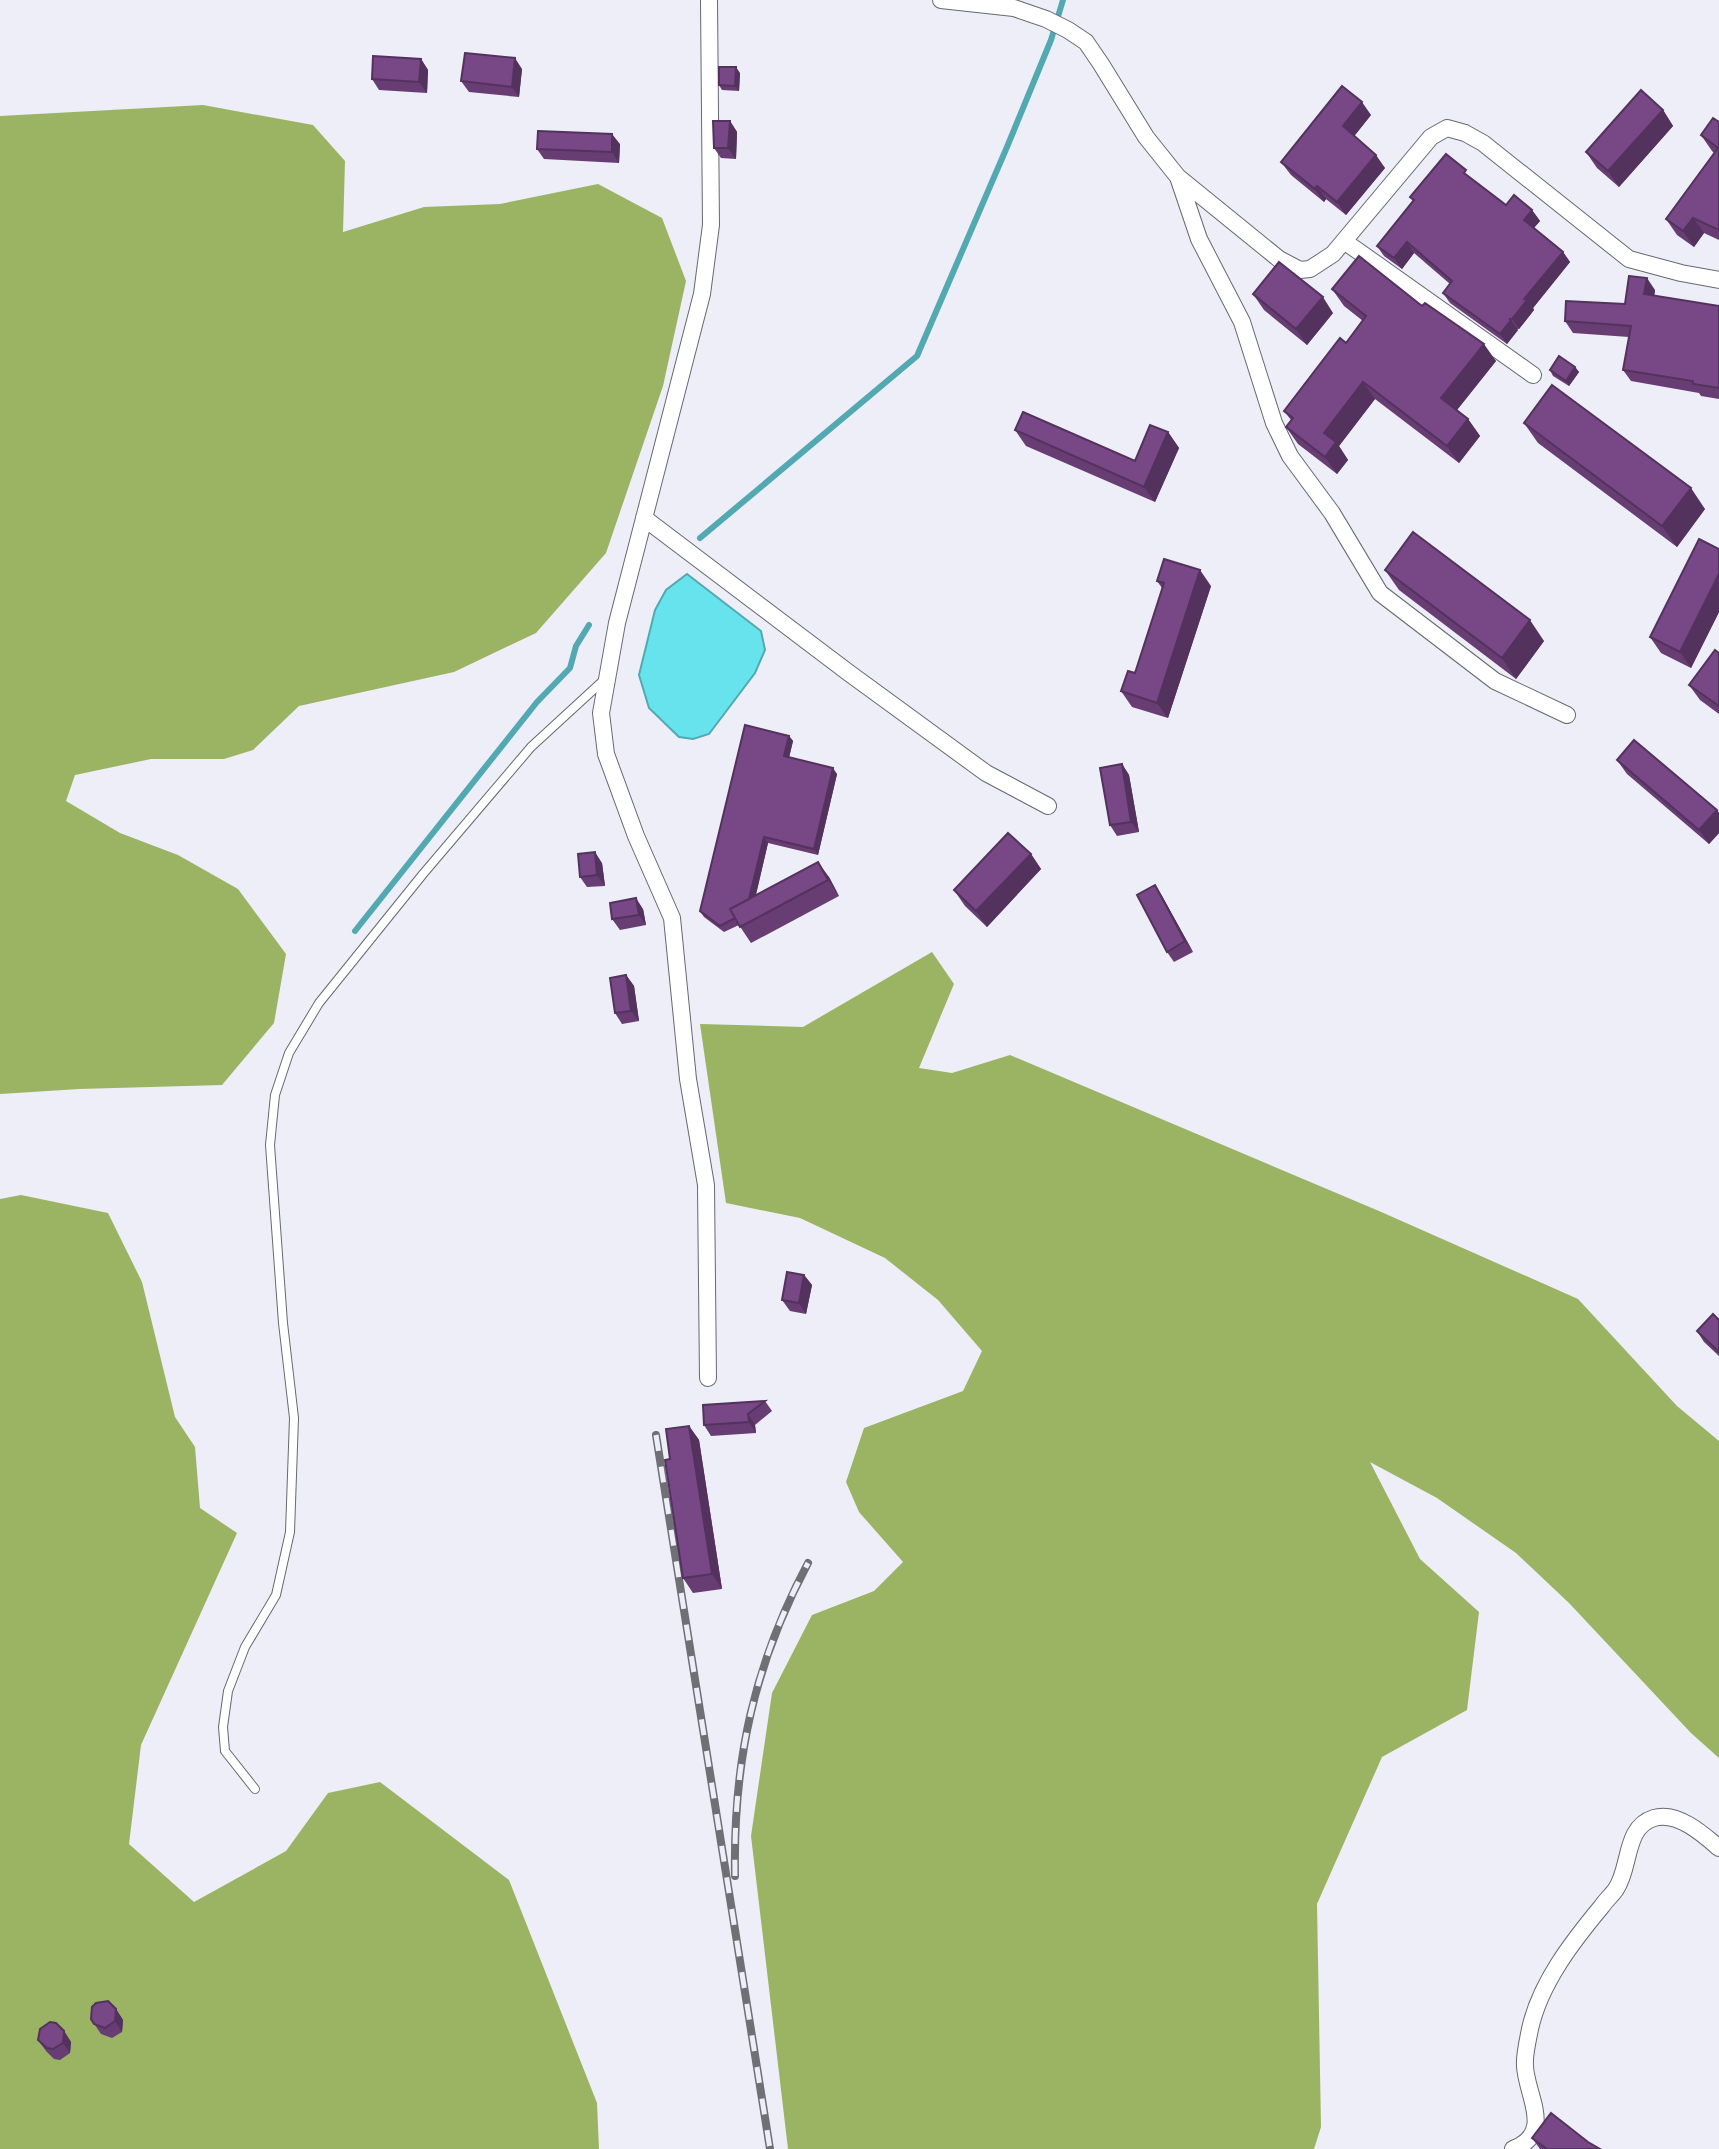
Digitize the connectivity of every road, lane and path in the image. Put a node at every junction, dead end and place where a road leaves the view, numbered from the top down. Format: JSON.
{"nodes":[{"id":1,"x":709,"y":0,"type":"edge"},
{"id":2,"x":942,"y":0,"type":"edge"},
{"id":3,"x":1178,"y":177,"type":"junction"},
{"id":4,"x":1344,"y":241,"type":"junction"},
{"id":5,"x":1719,"y":280,"type":"edge"},
{"id":6,"x":1532,"y":375,"type":"dead end"},
{"id":7,"x":644,"y":518,"type":"junction"},
{"id":8,"x":607,"y":677,"type":"junction"},
{"id":9,"x":1567,"y":715,"type":"dead end"},
{"id":10,"x":1048,"y":806,"type":"dead end"},
{"id":11,"x":708,"y":1378,"type":"dead end"},
{"id":12,"x":255,"y":1789,"type":"dead end"},
{"id":13,"x":1719,"y":1848,"type":"edge"},
{"id":14,"x":1513,"y":2149,"type":"edge"}],
"edges":[{"from":1,"to":7,"type":"street"},
{"from":2,"to":3,"type":"street"},
{"from":3,"to":4,"type":"street"},
{"from":3,"to":9,"type":"street"},
{"from":4,"to":5,"type":"street"},
{"from":4,"to":6,"type":"street"},
{"from":7,"to":8,"type":"street"},
{"from":7,"to":10,"type":"street"},
{"from":8,"to":11,"type":"street"},
{"from":8,"to":12,"type":"lane"},
{"from":13,"to":14,"type":"street"}]}
